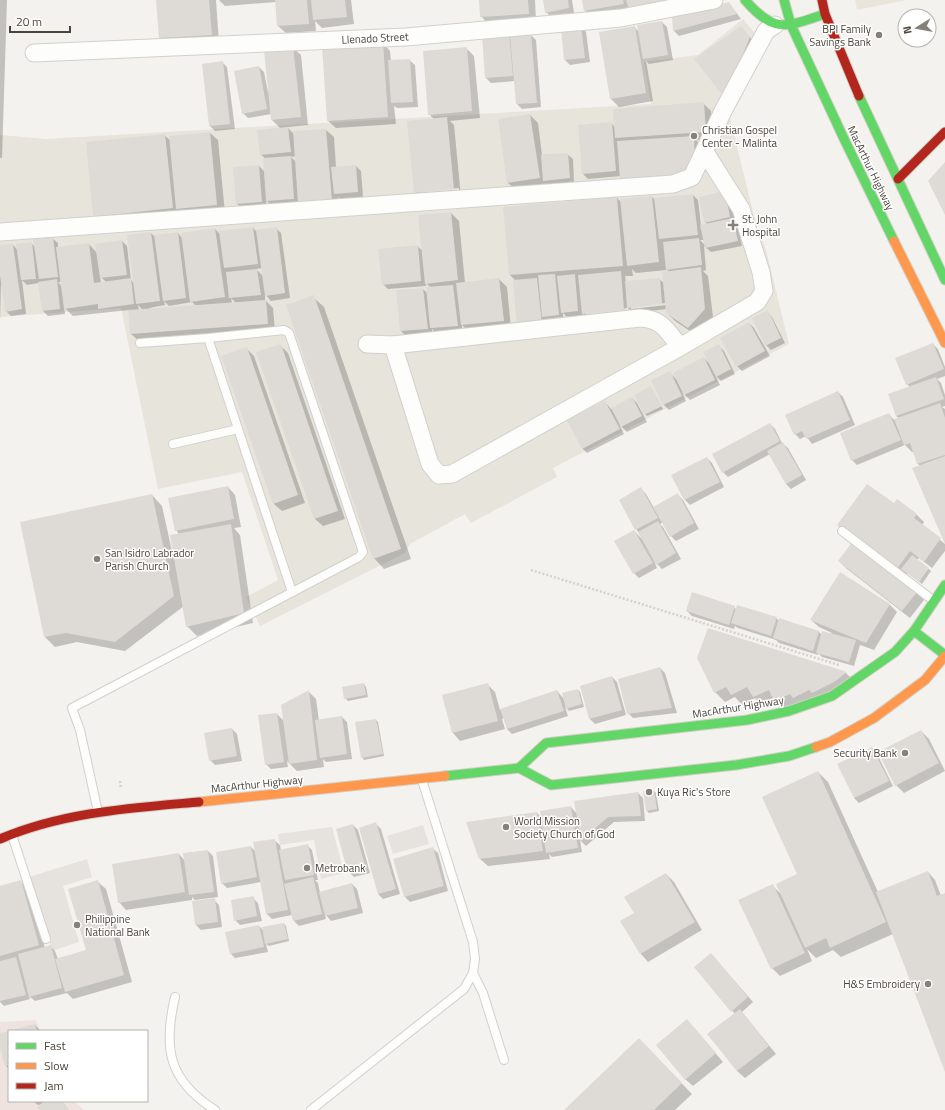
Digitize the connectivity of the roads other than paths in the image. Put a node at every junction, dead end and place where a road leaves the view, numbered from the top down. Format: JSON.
{"nodes":[{"id":1,"x":714,"y":0,"type":"edge"},
{"id":2,"x":745,"y":0,"type":"edge"},
{"id":3,"x":784,"y":0,"type":"edge"},
{"id":4,"x":822,"y":0,"type":"edge"},
{"id":5,"x":826,"y":14,"type":"junction"},
{"id":6,"x":783,"y":25,"type":"junction"},
{"id":7,"x":34,"y":53,"type":"dead end"},
{"id":8,"x":945,"y":132,"type":"edge"},
{"id":9,"x":705,"y":152,"type":"junction"},
{"id":10,"x":898,"y":179,"type":"junction"},
{"id":11,"x":0,"y":232,"type":"edge"},
{"id":12,"x":945,"y":280,"type":"edge"},
{"id":13,"x":208,"y":338,"type":"junction"},
{"id":14,"x":140,"y":343,"type":"dead end"},
{"id":15,"x":945,"y":343,"type":"edge"},
{"id":16,"x":367,"y":344,"type":"dead end"},
{"id":17,"x":393,"y":345,"type":"junction"},
{"id":18,"x":680,"y":347,"type":"junction"},
{"id":19,"x":238,"y":429,"type":"junction"},
{"id":20,"x":172,"y":444,"type":"dead end"},
{"id":21,"x":842,"y":531,"type":"dead end"},
{"id":22,"x":945,"y":585,"type":"edge"},
{"id":23,"x":292,"y":592,"type":"junction"},
{"id":24,"x":935,"y":601,"type":"junction"},
{"id":25,"x":914,"y":631,"type":"junction"},
{"id":26,"x":945,"y":656,"type":"edge"},
{"id":27,"x":519,"y":768,"type":"junction"},
{"id":28,"x":422,"y":779,"type":"junction"},
{"id":29,"x":98,"y":812,"type":"junction"},
{"id":30,"x":12,"y":833,"type":"junction"},
{"id":31,"x":0,"y":839,"type":"edge"},
{"id":32,"x":46,"y":939,"type":"dead end"},
{"id":33,"x":473,"y":973,"type":"junction"},
{"id":34,"x":175,"y":997,"type":"dead end"},
{"id":35,"x":504,"y":1060,"type":"dead end"},
{"id":36,"x":214,"y":1110,"type":"edge"},
{"id":37,"x":311,"y":1110,"type":"edge"}],
"edges":[{"from":1,"to":7,"type":"street","name":"Llenado Street"},
{"from":2,"to":6,"type":"main road"},
{"from":3,"to":6,"type":"main road","name":"MacArthur Highway"},
{"from":4,"to":5,"type":"main road","name":"MacArthur Highway"},
{"from":5,"to":6,"type":"main road"},
{"from":5,"to":10,"type":"main road","name":"MacArthur Highway"},
{"from":6,"to":9,"type":"street"},
{"from":6,"to":15,"type":"main road","name":"MacArthur Highway"},
{"from":8,"to":10,"type":"main road"},
{"from":9,"to":11,"type":"street"},
{"from":9,"to":18,"type":"street"},
{"from":10,"to":12,"type":"main road","name":"MacArthur Highway"},
{"from":13,"to":14,"type":"lane"},
{"from":13,"to":19,"type":"lane"},
{"from":13,"to":23,"type":"lane"},
{"from":16,"to":17,"type":"street"},
{"from":17,"to":18,"type":"street"},
{"from":17,"to":18,"type":"street"},
{"from":19,"to":20,"type":"lane"},
{"from":19,"to":23,"type":"lane"},
{"from":21,"to":24,"type":"lane"},
{"from":22,"to":24,"type":"main road","name":"MacArthur Highway"},
{"from":23,"to":29,"type":"lane"},
{"from":24,"to":25,"type":"main road","name":"MacArthur Highway"},
{"from":25,"to":26,"type":"main road"},
{"from":25,"to":27,"type":"main road","name":"MacArthur Highway"},
{"from":26,"to":27,"type":"main road"},
{"from":27,"to":28,"type":"main road","name":"MacArthur Highway"},
{"from":28,"to":29,"type":"main road","name":"MacArthur Highway"},
{"from":28,"to":33,"type":"lane"},
{"from":29,"to":30,"type":"main road","name":"MacArthur Highway"},
{"from":30,"to":31,"type":"main road","name":"MacArthur Highway"},
{"from":30,"to":32,"type":"lane"},
{"from":33,"to":35,"type":"lane"},
{"from":33,"to":37,"type":"lane"},
{"from":34,"to":36,"type":"lane"}]}
